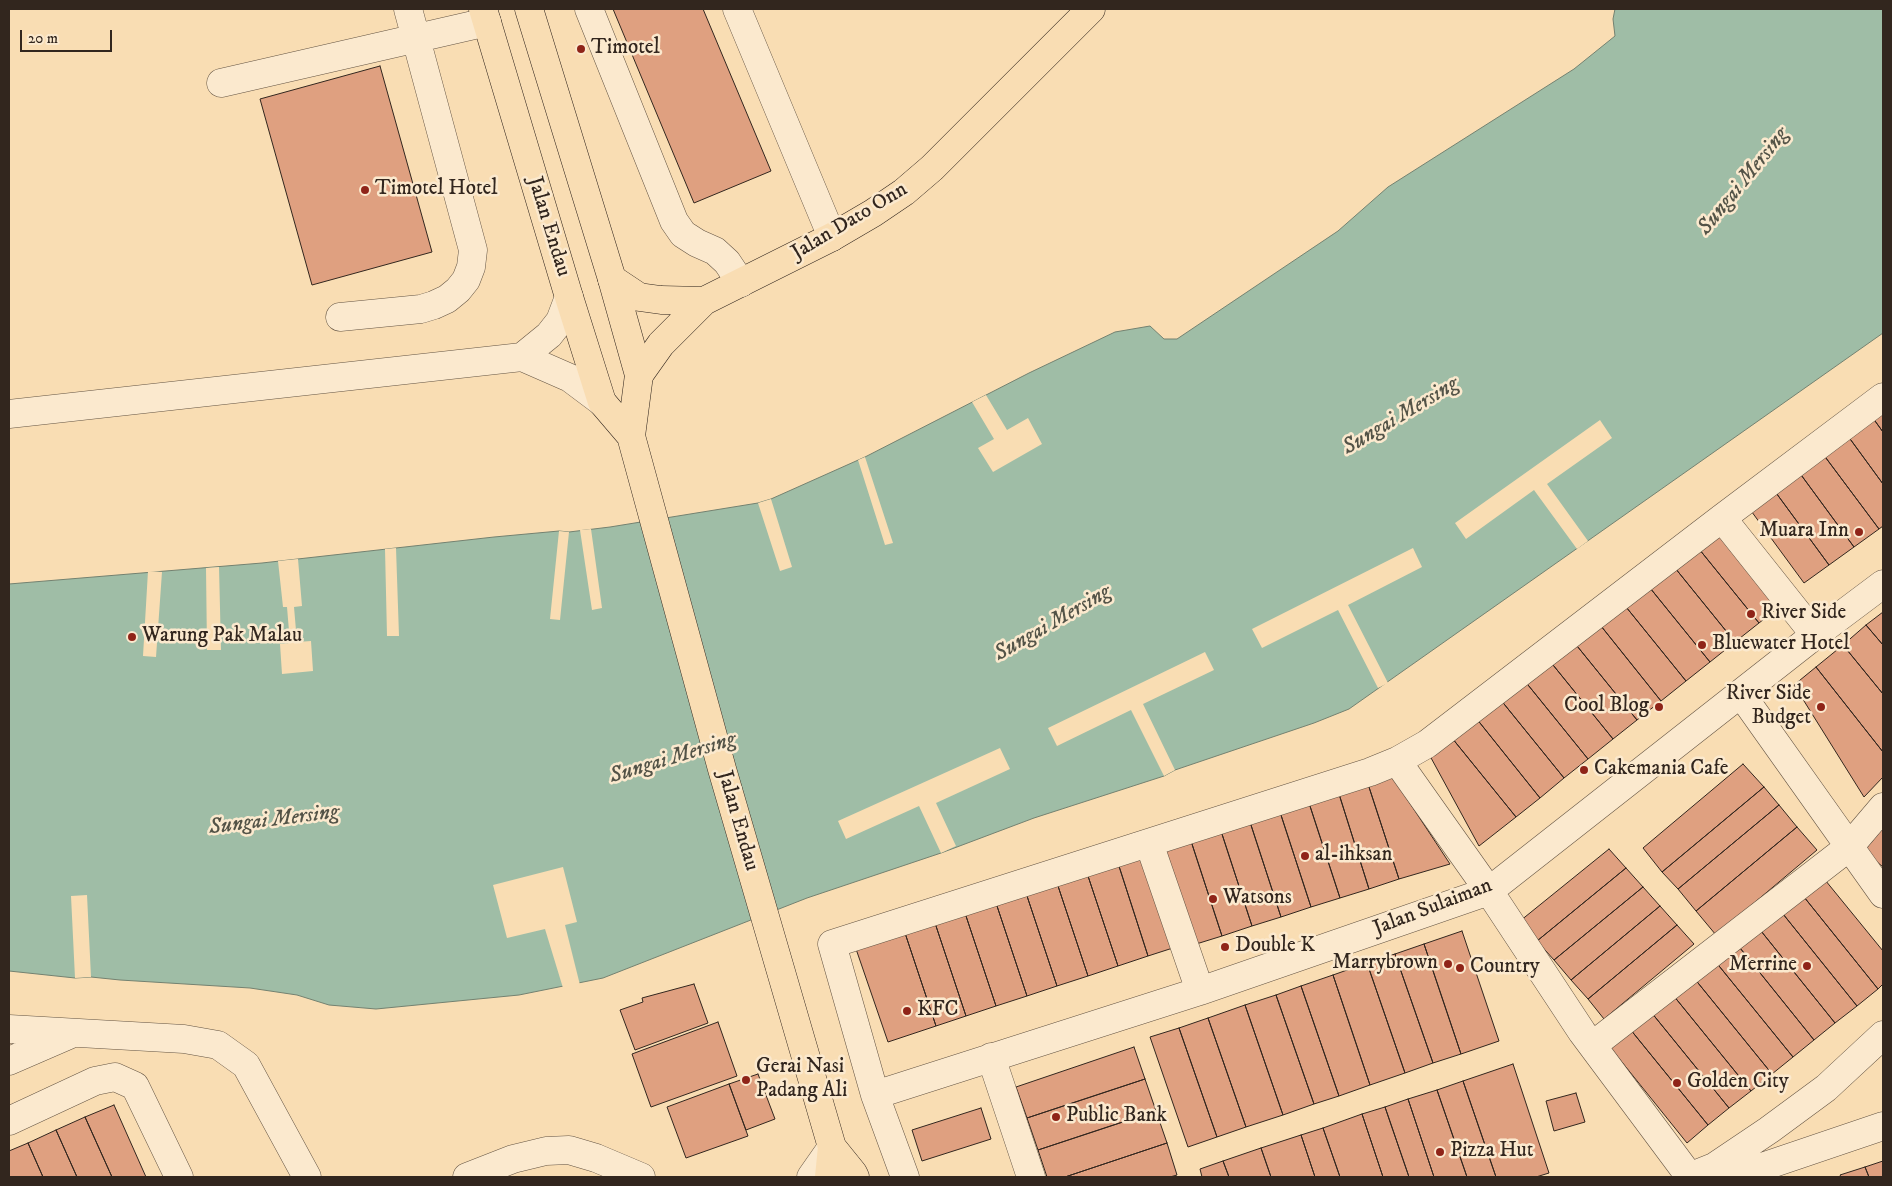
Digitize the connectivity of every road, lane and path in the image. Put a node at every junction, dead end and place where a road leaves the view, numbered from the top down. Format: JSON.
{"nodes":[{"id":1,"x":408,"y":9,"type":"edge"},
{"id":2,"x":529,"y":9,"type":"edge"},
{"id":3,"x":589,"y":9,"type":"edge"},
{"id":4,"x":737,"y":9,"type":"edge"},
{"id":5,"x":1091,"y":9,"type":"edge"},
{"id":6,"x":485,"y":16,"type":"edge"},
{"id":7,"x":417,"y":38,"type":"junction"},
{"id":8,"x":221,"y":83,"type":"dead end"},
{"id":9,"x":832,"y":237,"type":"junction"},
{"id":10,"x":612,"y":279,"type":"junction"},
{"id":11,"x":741,"y":283,"type":"junction"},
{"id":12,"x":569,"y":297,"type":"junction"},
{"id":13,"x":704,"y":301,"type":"junction"},
{"id":14,"x":340,"y":317,"type":"dead end"},
{"id":15,"x":522,"y":357,"type":"junction"},
{"id":16,"x":638,"y":375,"type":"junction"},
{"id":17,"x":1883,"y":397,"type":"edge"},
{"id":18,"x":602,"y":402,"type":"junction"},
{"id":19,"x":9,"y":414,"type":"edge"},
{"id":20,"x":631,"y":436,"type":"junction"},
{"id":21,"x":1722,"y":518,"type":"junction"},
{"id":22,"x":1883,"y":584,"type":"edge"},
{"id":23,"x":1815,"y":635,"type":"junction"},
{"id":24,"x":1741,"y":694,"type":"junction"},
{"id":25,"x":1397,"y":762,"type":"junction"},
{"id":26,"x":1883,"y":807,"type":"edge"},
{"id":27,"x":1149,"y":843,"type":"junction"},
{"id":28,"x":1849,"y":847,"type":"junction"},
{"id":29,"x":1489,"y":891,"type":"junction"},
{"id":30,"x":1883,"y":894,"type":"edge"},
{"id":31,"x":1200,"y":991,"type":"junction"},
{"id":32,"x":9,"y":1029,"type":"edge"},
{"id":33,"x":73,"y":1033,"type":"junction"},
{"id":34,"x":1883,"y":1035,"type":"edge"},
{"id":35,"x":1593,"y":1046,"type":"junction"},
{"id":36,"x":991,"y":1057,"type":"junction"},
{"id":37,"x":1883,"y":1058,"type":"edge"},
{"id":38,"x":9,"y":1061,"type":"edge"},
{"id":39,"x":1826,"y":1088,"type":"junction"},
{"id":40,"x":875,"y":1095,"type":"junction"},
{"id":41,"x":9,"y":1121,"type":"edge"},
{"id":42,"x":1883,"y":1126,"type":"edge"},
{"id":43,"x":832,"y":1147,"type":"junction"},
{"id":44,"x":596,"y":1158,"type":"junction"},
{"id":45,"x":1698,"y":1174,"type":"edge"},
{"id":46,"x":179,"y":1177,"type":"edge"},
{"id":47,"x":307,"y":1177,"type":"edge"},
{"id":48,"x":466,"y":1177,"type":"edge"},
{"id":49,"x":618,"y":1177,"type":"edge"},
{"id":50,"x":640,"y":1177,"type":"edge"},
{"id":51,"x":811,"y":1177,"type":"edge"},
{"id":52,"x":829,"y":1177,"type":"edge"},
{"id":53,"x":855,"y":1177,"type":"edge"},
{"id":54,"x":905,"y":1177,"type":"edge"},
{"id":55,"x":1031,"y":1177,"type":"edge"}],
"edges":[{"from":1,"to":7,"type":"street"},
{"from":2,"to":10,"type":"main road","name":"Jalan Endau"},
{"from":3,"to":11,"type":"street"},
{"from":4,"to":9,"type":"street"},
{"from":5,"to":9,"type":"main road","name":"Jalan Dato Onn"},
{"from":6,"to":7,"type":"street"},
{"from":6,"to":12,"type":"main road","name":"Jalan Endau"},
{"from":7,"to":8,"type":"street"},
{"from":7,"to":14,"type":"street"},
{"from":9,"to":11,"type":"main road","name":"Jalan Dato Onn"},
{"from":10,"to":13,"type":"main road","name":"Jalan Dato Onn"},
{"from":10,"to":16,"type":"main road","name":"Jalan Endau"},
{"from":11,"to":13,"type":"main road","name":"Jalan Dato Onn"},
{"from":12,"to":15,"type":"street"},
{"from":12,"to":18,"type":"main road","name":"Jalan Endau"},
{"from":13,"to":16,"type":"main road"},
{"from":15,"to":18,"type":"street"},
{"from":15,"to":19,"type":"street"},
{"from":16,"to":20,"type":"main road","name":"Jalan Endau"},
{"from":17,"to":21,"type":"street"},
{"from":18,"to":20,"type":"main road","name":"Jalan Endau"},
{"from":20,"to":43,"type":"main road","name":"Jalan Endau"},
{"from":21,"to":23,"type":"street"},
{"from":21,"to":25,"type":"street"},
{"from":22,"to":23,"type":"street","name":"Jalan Sulaiman"},
{"from":23,"to":24,"type":"street","name":"Jalan Sulaiman"},
{"from":24,"to":28,"type":"street"},
{"from":24,"to":29,"type":"street","name":"Jalan Sulaiman"},
{"from":25,"to":27,"type":"street"},
{"from":25,"to":29,"type":"street"},
{"from":26,"to":28,"type":"street"},
{"from":27,"to":31,"type":"street"},
{"from":27,"to":40,"type":"street"},
{"from":28,"to":30,"type":"street"},
{"from":28,"to":35,"type":"street"},
{"from":29,"to":31,"type":"street","name":"Jalan Sulaiman"},
{"from":29,"to":35,"type":"street"},
{"from":31,"to":36,"type":"street","name":"Jalan Sulaiman"},
{"from":32,"to":33,"type":"street"},
{"from":33,"to":38,"type":"street"},
{"from":33,"to":47,"type":"street"},
{"from":34,"to":39,"type":"street"},
{"from":35,"to":45,"type":"street"},
{"from":36,"to":40,"type":"street","name":"Jalan Sulaiman"},
{"from":36,"to":55,"type":"street"},
{"from":37,"to":39,"type":"street"},
{"from":39,"to":45,"type":"street"},
{"from":40,"to":54,"type":"street"},
{"from":41,"to":46,"type":"street"},
{"from":42,"to":45,"type":"street"},
{"from":43,"to":51,"type":"street"},
{"from":43,"to":52,"type":"main road","name":"Jalan Endau"},
{"from":43,"to":53,"type":"main road","name":"Jalan Endau"},
{"from":44,"to":48,"type":"street"},
{"from":44,"to":49,"type":"street"},
{"from":44,"to":50,"type":"street"}]}
